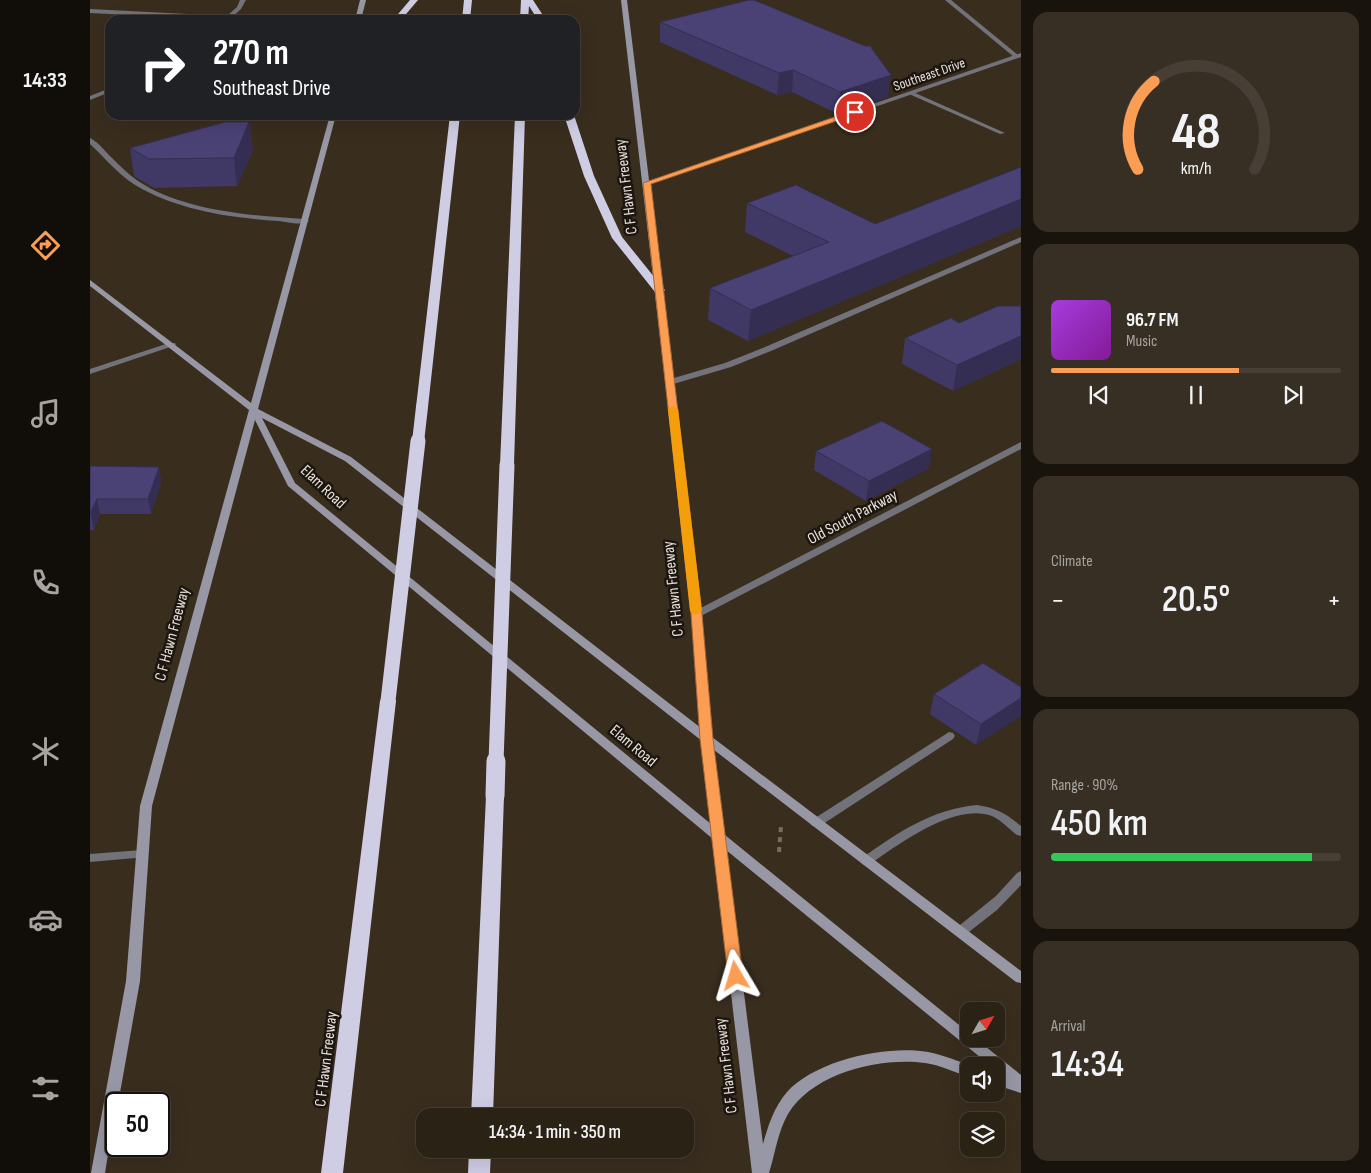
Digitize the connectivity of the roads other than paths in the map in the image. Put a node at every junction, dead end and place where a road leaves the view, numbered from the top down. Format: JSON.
{"nodes":[{"id":1,"x":243,"y":0,"type":"edge"},
{"id":2,"x":363,"y":0,"type":"edge"},
{"id":3,"x":414,"y":0,"type":"edge"},
{"id":4,"x":468,"y":0,"type":"edge"},
{"id":5,"x":525,"y":0,"type":"edge"},
{"id":6,"x":529,"y":0,"type":"edge"},
{"id":7,"x":624,"y":0,"type":"edge"},
{"id":8,"x":948,"y":0,"type":"edge"},
{"id":9,"x":90,"y":11,"type":"edge"},
{"id":10,"x":158,"y":15,"type":"edge"},
{"id":11,"x":231,"y":15,"type":"edge"},
{"id":12,"x":359,"y":15,"type":"edge"},
{"id":13,"x":401,"y":15,"type":"edge"},
{"id":14,"x":466,"y":15,"type":"edge"},
{"id":15,"x":524,"y":15,"type":"edge"},
{"id":16,"x":539,"y":15,"type":"edge"},
{"id":17,"x":1018,"y":56,"type":"edge"},
{"id":18,"x":105,"y":92,"type":"edge"},
{"id":19,"x":912,"y":93,"type":"junction"},
{"id":20,"x":90,"y":98,"type":"edge"},
{"id":21,"x":332,"y":120,"type":"edge"},
{"id":22,"x":454,"y":120,"type":"edge"},
{"id":23,"x":520,"y":120,"type":"edge"},
{"id":24,"x":571,"y":120,"type":"edge"},
{"id":25,"x":1002,"y":133,"type":"dead end"},
{"id":26,"x":90,"y":140,"type":"edge"},
{"id":27,"x":647,"y":183,"type":"junction"},
{"id":28,"x":305,"y":221,"type":"junction"},
{"id":29,"x":1021,"y":239,"type":"edge"},
{"id":30,"x":90,"y":282,"type":"edge"},
{"id":31,"x":659,"y":290,"type":"junction"},
{"id":32,"x":172,"y":345,"type":"junction"},
{"id":33,"x":90,"y":372,"type":"edge"},
{"id":34,"x":670,"y":382,"type":"junction"},
{"id":35,"x":254,"y":410,"type":"junction"},
{"id":36,"x":1021,"y":445,"type":"edge"},
{"id":37,"x":697,"y":614,"type":"junction"},
{"id":38,"x":949,"y":736,"type":"dead end"},
{"id":39,"x":707,"y":739,"type":"junction"},
{"id":40,"x":816,"y":823,"type":"junction"},
{"id":41,"x":1021,"y":832,"type":"edge"},
{"id":42,"x":720,"y":838,"type":"junction"},
{"id":43,"x":142,"y":854,"type":"junction"},
{"id":44,"x":90,"y":858,"type":"edge"},
{"id":45,"x":866,"y":860,"type":"junction"},
{"id":46,"x":1021,"y":876,"type":"edge"},
{"id":47,"x":960,"y":932,"type":"junction"},
{"id":48,"x":1021,"y":978,"type":"edge"},
{"id":49,"x":960,"y":1068,"type":"edge"},
{"id":50,"x":1005,"y":1081,"type":"edge"},
{"id":51,"x":1021,"y":1085,"type":"edge"},
{"id":52,"x":482,"y":1108,"type":"edge"},
{"id":53,"x":480,"y":1158,"type":"edge"},
{"id":54,"x":98,"y":1173,"type":"edge"},
{"id":55,"x":332,"y":1173,"type":"edge"},
{"id":56,"x":479,"y":1173,"type":"edge"},
{"id":57,"x":760,"y":1173,"type":"edge"}],
"edges":[{"from":1,"to":11,"type":"street"},
{"from":2,"to":12,"type":"main road"},
{"from":3,"to":13,"type":"highway"},
{"from":4,"to":14,"type":"highway"},
{"from":5,"to":15,"type":"highway"},
{"from":6,"to":16,"type":"highway"},
{"from":7,"to":27,"type":"main road","name":"C F Hawn Freeway"},
{"from":8,"to":17,"type":"street"},
{"from":9,"to":10,"type":"street"},
{"from":17,"to":19,"type":"street","name":"Southeast Drive"},
{"from":18,"to":20,"type":"street"},
{"from":19,"to":25,"type":"street"},
{"from":19,"to":27,"type":"street","name":"Southeast Drive"},
{"from":21,"to":28,"type":"main road","name":"C F Hawn Freeway"},
{"from":22,"to":55,"type":"highway","name":"C F Hawn Freeway","bridge":true},
{"from":23,"to":52,"type":"highway","bridge":true},
{"from":24,"to":31,"type":"highway"},
{"from":26,"to":28,"type":"street"},
{"from":27,"to":31,"type":"main road","name":"C F Hawn Freeway"},
{"from":28,"to":35,"type":"main road","name":"C F Hawn Freeway"},
{"from":29,"to":34,"type":"street"},
{"from":30,"to":32,"type":"main road","name":"Elam Road"},
{"from":31,"to":34,"type":"main road","name":"C F Hawn Freeway"},
{"from":32,"to":33,"type":"street"},
{"from":32,"to":35,"type":"main road","name":"Elam Road"},
{"from":34,"to":37,"type":"main road","name":"C F Hawn Freeway"},
{"from":35,"to":39,"type":"main road","name":"Elam Road"},
{"from":35,"to":42,"type":"main road","name":"Elam Road"},
{"from":35,"to":43,"type":"main road","name":"C F Hawn Freeway"},
{"from":36,"to":37,"type":"street","name":"Old South Parkway"},
{"from":37,"to":39,"type":"main road","name":"C F Hawn Freeway"},
{"from":38,"to":40,"type":"street"},
{"from":39,"to":40,"type":"main road","name":"Elam Road"},
{"from":39,"to":42,"type":"main road","name":"C F Hawn Freeway"},
{"from":40,"to":45,"type":"main road","name":"Elam Road"},
{"from":41,"to":45,"type":"street"},
{"from":42,"to":51,"type":"main road","name":"Elam Road"},
{"from":42,"to":57,"type":"main road","name":"C F Hawn Freeway"},
{"from":43,"to":44,"type":"street"},
{"from":43,"to":54,"type":"main road","name":"C F Hawn Freeway"},
{"from":45,"to":47,"type":"main road","name":"Elam Road"},
{"from":46,"to":47,"type":"street"},
{"from":47,"to":48,"type":"main road","name":"Elam Road"},
{"from":49,"to":57,"type":"main road"},
{"from":50,"to":51,"type":"main road"},
{"from":53,"to":56,"type":"highway"}]}
